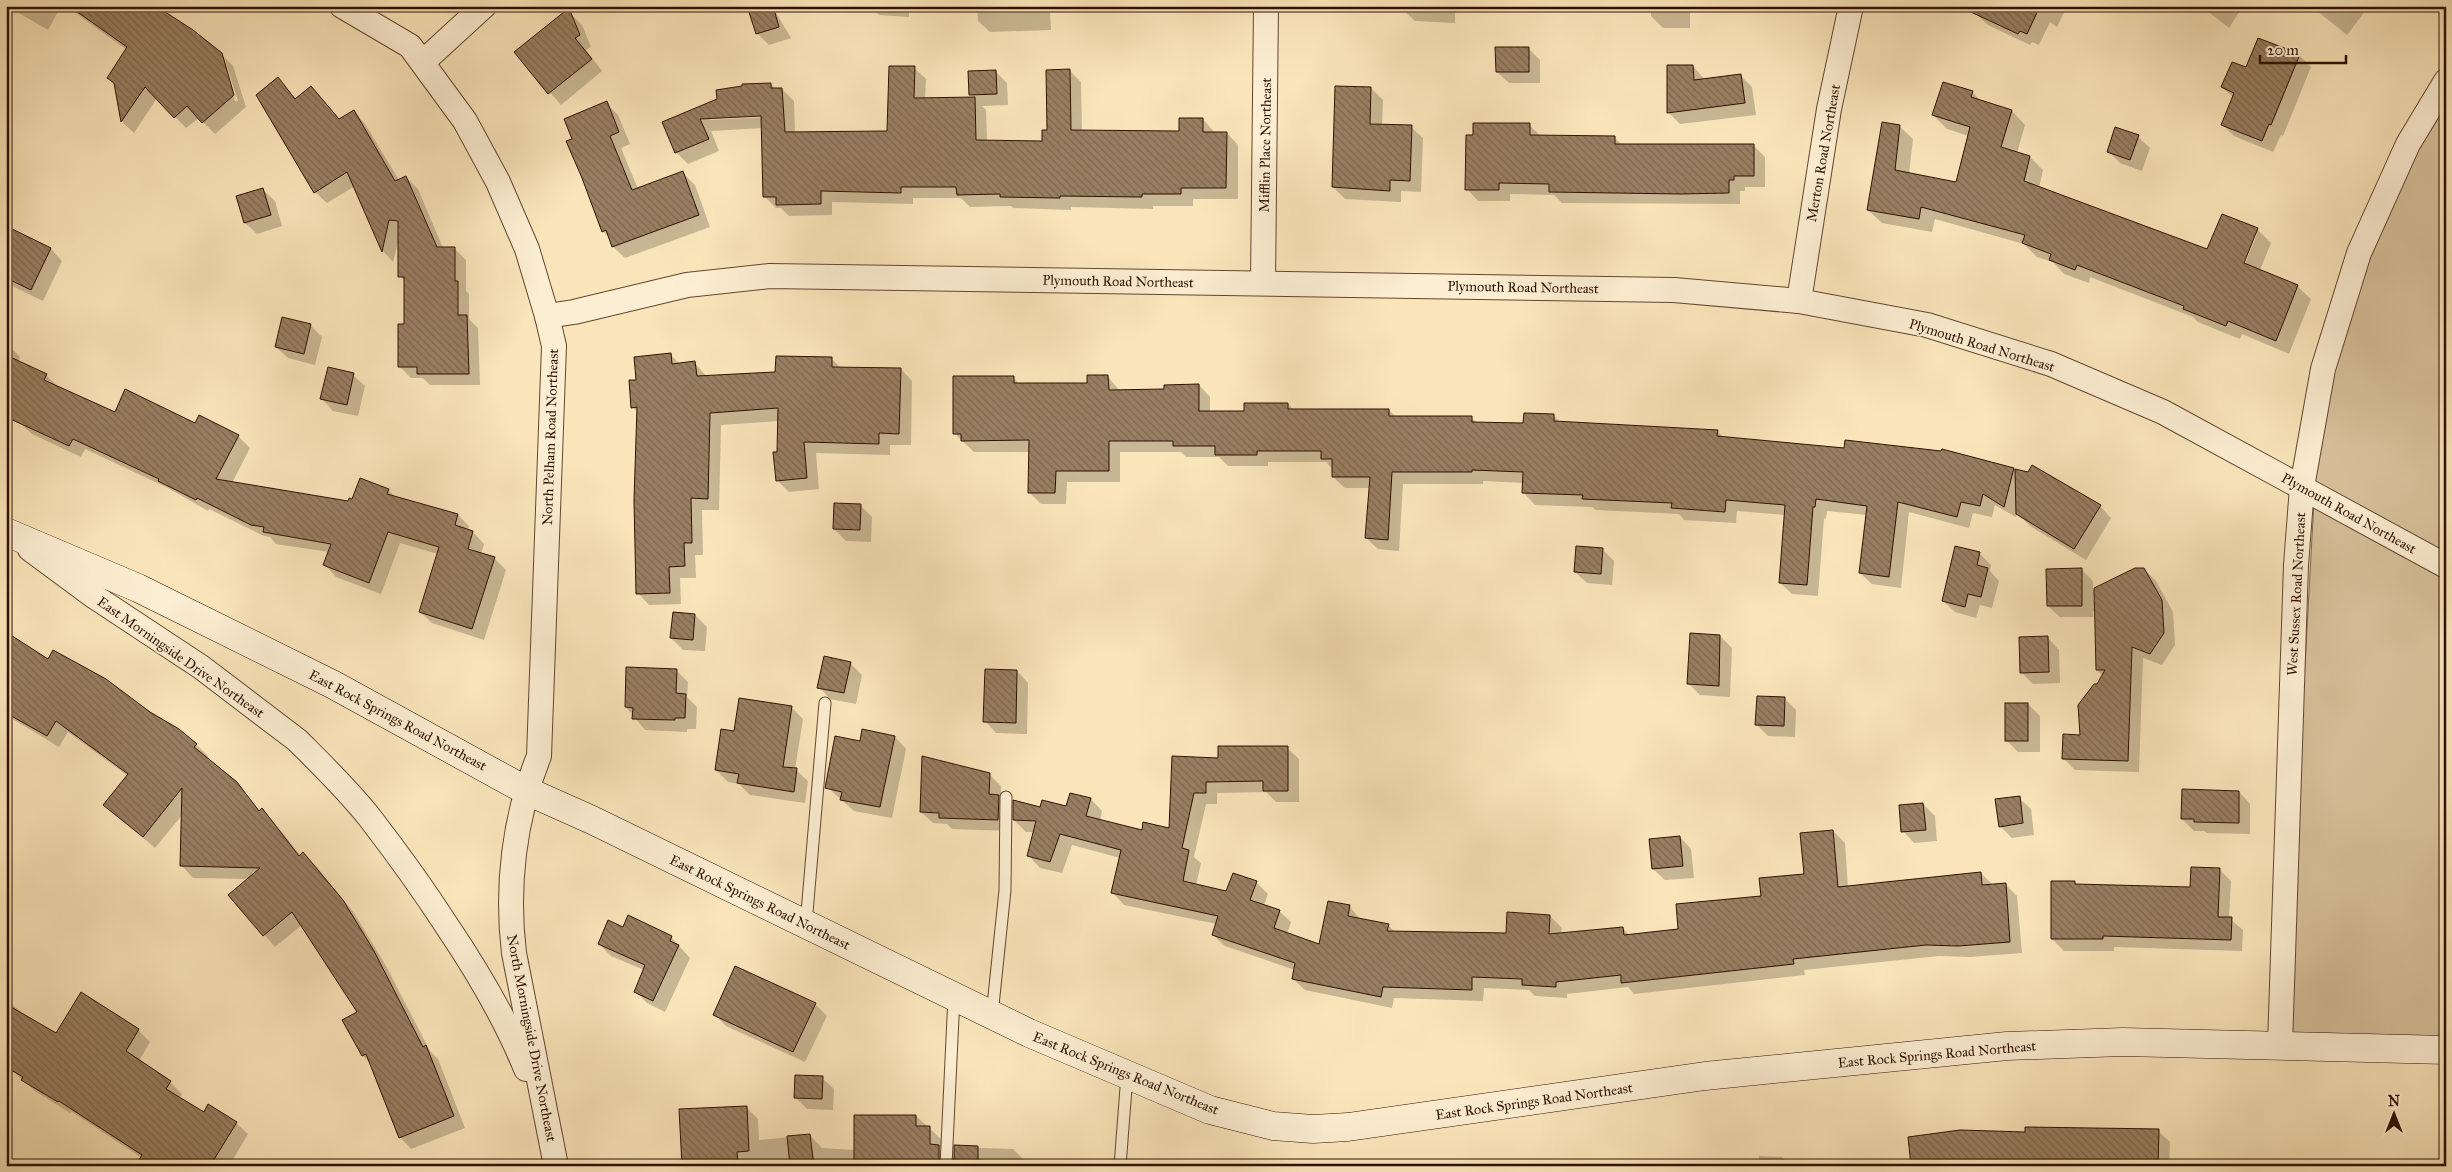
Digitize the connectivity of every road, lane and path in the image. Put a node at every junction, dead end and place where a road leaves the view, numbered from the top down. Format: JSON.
{"nodes":[{"id":1,"x":342,"y":6,"type":"edge"},
{"id":2,"x":484,"y":6,"type":"edge"},
{"id":3,"x":1266,"y":6,"type":"edge"},
{"id":4,"x":1851,"y":6,"type":"edge"},
{"id":5,"x":423,"y":62,"type":"junction"},
{"id":6,"x":2446,"y":80,"type":"edge"},
{"id":7,"x":1263,"y":283,"type":"junction"},
{"id":8,"x":1799,"y":300,"type":"junction"},
{"id":9,"x":547,"y":316,"type":"junction"},
{"id":10,"x":2302,"y":487,"type":"junction"},
{"id":11,"x":6,"y":532,"type":"edge"},
{"id":12,"x":2446,"y":566,"type":"edge"},
{"id":13,"x":825,"y":703,"type":"dead end"},
{"id":14,"x":527,"y":790,"type":"junction"},
{"id":15,"x":1006,"y":797,"type":"dead end"},
{"id":16,"x":806,"y":924,"type":"junction"},
{"id":17,"x":954,"y":996,"type":"junction"},
{"id":18,"x":992,"y":1015,"type":"junction"},
{"id":19,"x":2280,"y":1045,"type":"junction"},
{"id":20,"x":2446,"y":1050,"type":"edge"},
{"id":21,"x":1127,"y":1075,"type":"junction"},
{"id":22,"x":548,"y":1123,"type":"junction"},
{"id":23,"x":556,"y":1166,"type":"edge"},
{"id":24,"x":946,"y":1166,"type":"edge"},
{"id":25,"x":1120,"y":1166,"type":"edge"}],
"edges":[{"from":1,"to":5,"type":"street","name":"North Pelham Road Northeast"},
{"from":2,"to":5,"type":"street"},
{"from":3,"to":7,"type":"street","name":"Mifflin Place Northeast"},
{"from":4,"to":8,"type":"street","name":"Merton Road Northeast"},
{"from":5,"to":9,"type":"street","name":"North Pelham Road Northeast"},
{"from":6,"to":10,"type":"street","name":"West Sussex Road Northeast"},
{"from":7,"to":8,"type":"street","name":"Plymouth Road Northeast"},
{"from":7,"to":9,"type":"street","name":"Plymouth Road Northeast"},
{"from":8,"to":10,"type":"street","name":"Plymouth Road Northeast"},
{"from":9,"to":14,"type":"street","name":"North Pelham Road Northeast"},
{"from":10,"to":12,"type":"street","name":"Plymouth Road Northeast"},
{"from":10,"to":19,"type":"street","name":"West Sussex Road Northeast"},
{"from":11,"to":14,"type":"street","name":"East Rock Springs Road Northeast"},
{"from":11,"to":22,"type":"street","name":"East Morningside Drive Northeast"},
{"from":13,"to":16,"type":"lane"},
{"from":14,"to":16,"type":"street","name":"East Rock Springs Road Northeast"},
{"from":14,"to":22,"type":"street","name":"North Morningside Drive Northeast"},
{"from":15,"to":18,"type":"lane"},
{"from":16,"to":17,"type":"street","name":"East Rock Springs Road Northeast"},
{"from":17,"to":18,"type":"street","name":"East Rock Springs Road Northeast"},
{"from":17,"to":24,"type":"lane"},
{"from":18,"to":21,"type":"street","name":"East Rock Springs Road Northeast"},
{"from":19,"to":20,"type":"street","name":"East Rock Springs Road Northeast"},
{"from":19,"to":21,"type":"street","name":"East Rock Springs Road Northeast"},
{"from":21,"to":25,"type":"lane"},
{"from":22,"to":23,"type":"street","name":"North Morningside Drive Northeast"}]}
